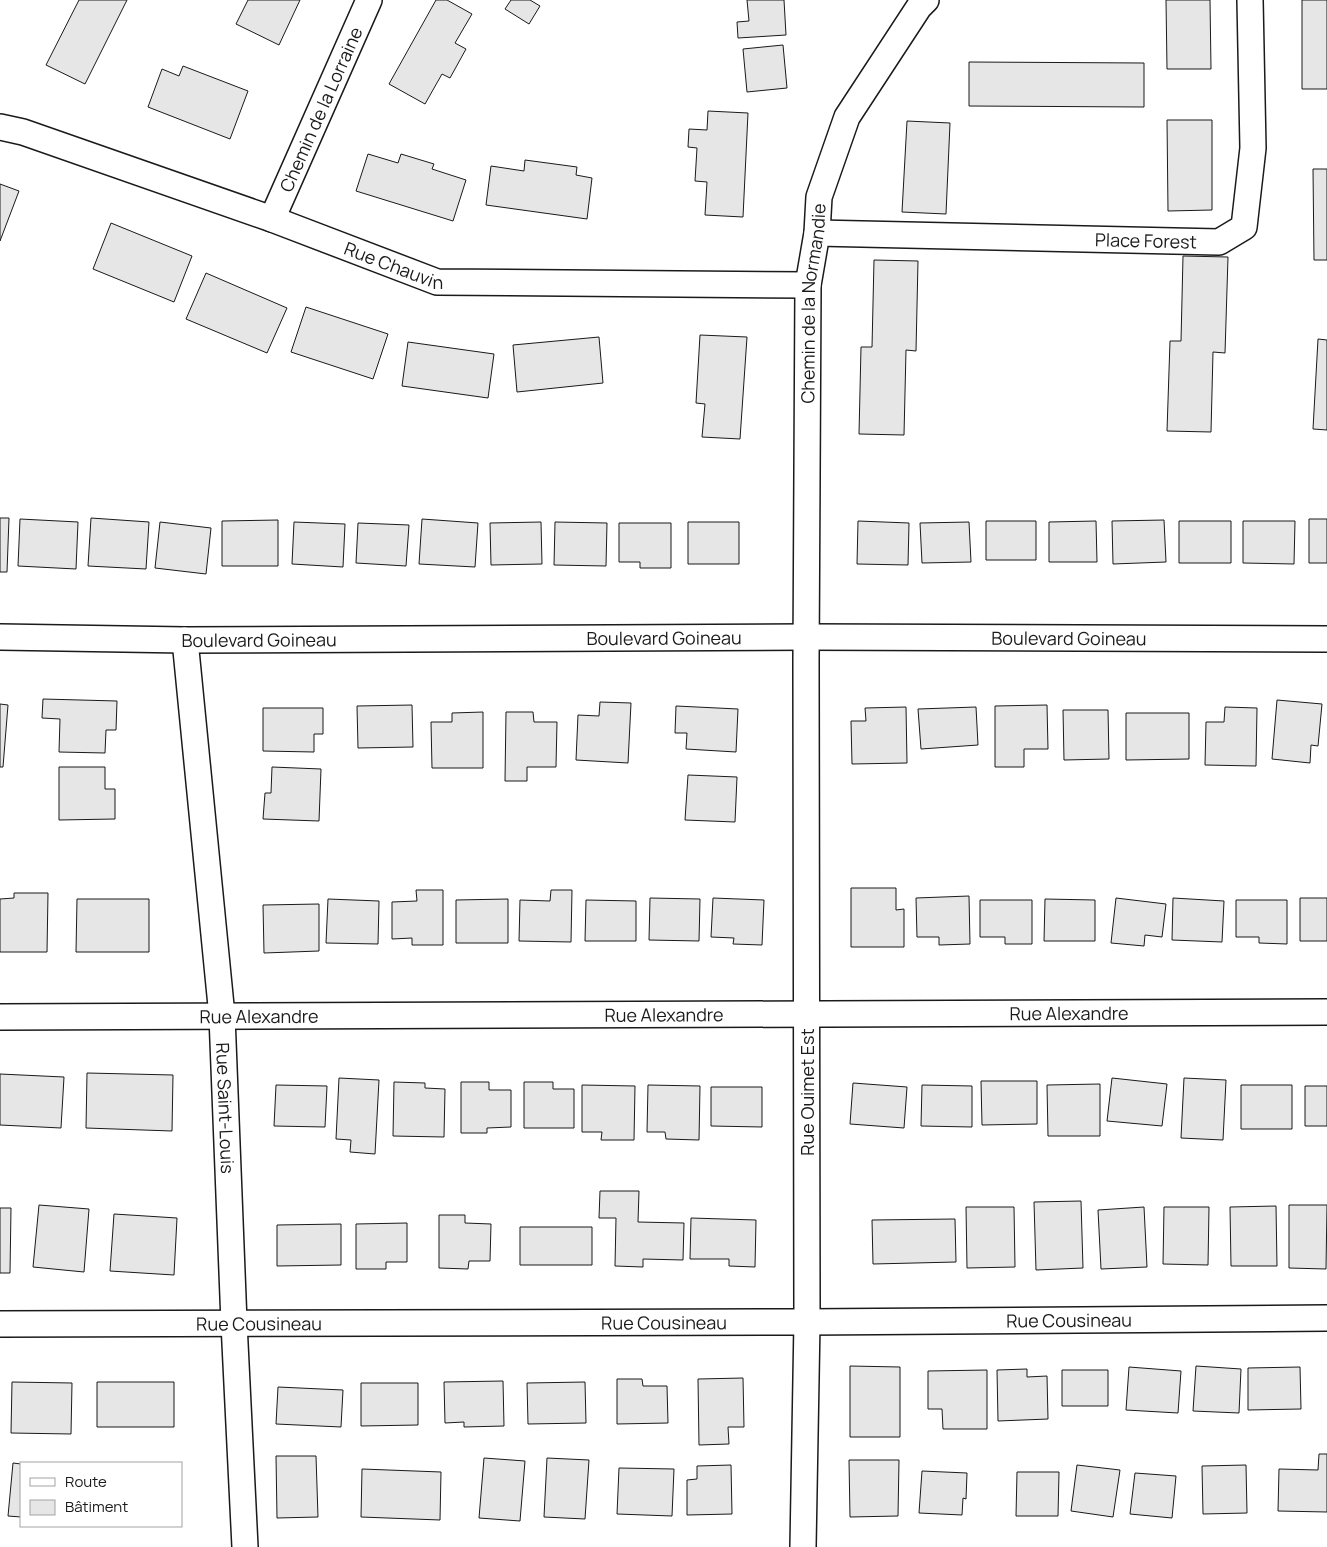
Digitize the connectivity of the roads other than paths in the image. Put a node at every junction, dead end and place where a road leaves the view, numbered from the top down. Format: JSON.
{"nodes":[{"id":1,"x":369,"y":0,"type":"edge"},
{"id":2,"x":926,"y":0,"type":"edge"},
{"id":3,"x":1250,"y":0,"type":"edge"},
{"id":4,"x":0,"y":127,"type":"edge"},
{"id":5,"x":272,"y":219,"type":"junction"},
{"id":6,"x":817,"y":233,"type":"junction"},
{"id":7,"x":808,"y":285,"type":"junction"},
{"id":8,"x":0,"y":637,"type":"edge"},
{"id":9,"x":806,"y":637,"type":"junction"},
{"id":10,"x":1327,"y":639,"type":"edge"},
{"id":11,"x":185,"y":640,"type":"junction"},
{"id":12,"x":1327,"y":1012,"type":"edge"},
{"id":13,"x":807,"y":1014,"type":"junction"},
{"id":14,"x":222,"y":1016,"type":"junction"},
{"id":15,"x":0,"y":1017,"type":"edge"},
{"id":16,"x":1327,"y":1318,"type":"edge"},
{"id":17,"x":807,"y":1322,"type":"junction"},
{"id":18,"x":234,"y":1323,"type":"junction"},
{"id":19,"x":0,"y":1324,"type":"edge"},
{"id":20,"x":245,"y":1547,"type":"edge"},
{"id":21,"x":803,"y":1547,"type":"edge"}],
"edges":[{"from":1,"to":5,"type":"street","name":"Chemin de la Lorraine"},
{"from":2,"to":6,"type":"street","name":"Chemin de la Normandie"},
{"from":3,"to":6,"type":"street","name":"Place Forest"},
{"from":4,"to":5,"type":"street","name":"Rue Chauvin"},
{"from":5,"to":7,"type":"street","name":"Rue Chauvin"},
{"from":6,"to":7,"type":"street","name":"Chemin de la Normandie"},
{"from":7,"to":9,"type":"street","name":"Chemin de la Normandie"},
{"from":8,"to":11,"type":"street","name":"Boulevard Goineau"},
{"from":9,"to":10,"type":"street","name":"Boulevard Goineau"},
{"from":9,"to":11,"type":"street","name":"Boulevard Goineau"},
{"from":9,"to":13,"type":"street","name":"Rue Ouimet Est"},
{"from":11,"to":14,"type":"street","name":"Rue Saint-Louis"},
{"from":12,"to":13,"type":"street","name":"Rue Alexandre"},
{"from":13,"to":14,"type":"street","name":"Rue Alexandre"},
{"from":13,"to":17,"type":"street","name":"Rue Ouimet Est"},
{"from":14,"to":15,"type":"street","name":"Rue Alexandre"},
{"from":14,"to":18,"type":"street","name":"Rue Saint-Louis"},
{"from":16,"to":17,"type":"street","name":"Rue Cousineau"},
{"from":17,"to":18,"type":"street","name":"Rue Cousineau"},
{"from":17,"to":21,"type":"street","name":"Rue Ouimet Est"},
{"from":18,"to":19,"type":"street","name":"Rue Cousineau"},
{"from":18,"to":20,"type":"street","name":"Rue Saint-Louis"}]}
